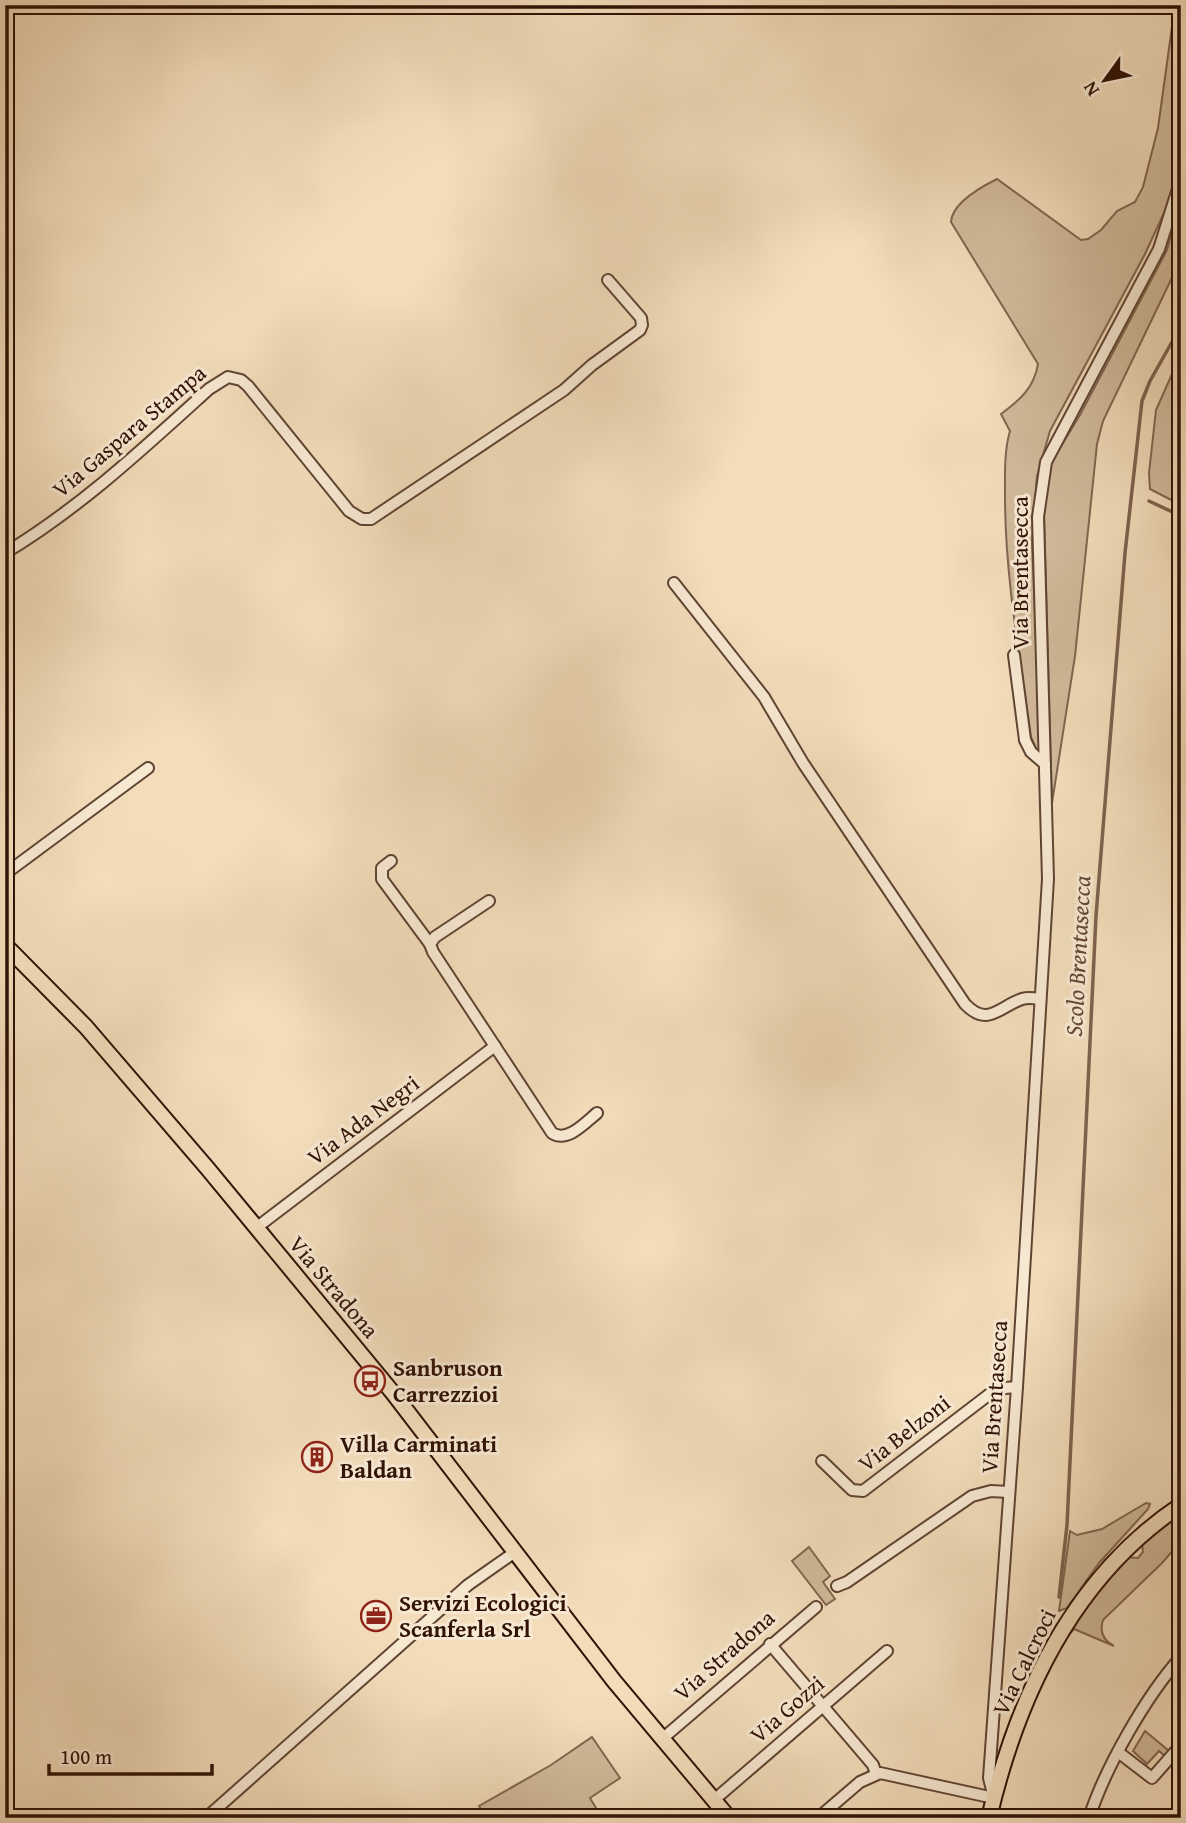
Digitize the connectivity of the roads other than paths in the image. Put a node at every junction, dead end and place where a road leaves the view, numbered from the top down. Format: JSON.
{"nodes":[{"id":1,"x":1181,"y":179,"type":"edge"},
{"id":2,"x":608,"y":281,"type":"dead end"},
{"id":3,"x":5,"y":553,"type":"edge"},
{"id":4,"x":674,"y":583,"type":"dead end"},
{"id":5,"x":1014,"y":655,"type":"dead end"},
{"id":6,"x":1045,"y":764,"type":"junction"},
{"id":7,"x":148,"y":768,"type":"dead end"},
{"id":8,"x":391,"y":861,"type":"dead end"},
{"id":9,"x":5,"y":874,"type":"edge"},
{"id":10,"x":489,"y":901,"type":"dead end"},
{"id":11,"x":430,"y":944,"type":"junction"},
{"id":12,"x":5,"y":945,"type":"edge"},
{"id":13,"x":1039,"y":999,"type":"junction"},
{"id":14,"x":495,"y":1046,"type":"junction"},
{"id":15,"x":597,"y":1113,"type":"dead end"},
{"id":16,"x":256,"y":1228,"type":"junction"},
{"id":17,"x":1017,"y":1387,"type":"junction"},
{"id":18,"x":822,"y":1461,"type":"dead end"},
{"id":19,"x":1009,"y":1492,"type":"junction"},
{"id":20,"x":1181,"y":1505,"type":"edge"},
{"id":21,"x":515,"y":1552,"type":"junction"},
{"id":22,"x":837,"y":1586,"type":"dead end"},
{"id":23,"x":816,"y":1607,"type":"dead end"},
{"id":24,"x":770,"y":1644,"type":"junction"},
{"id":25,"x":887,"y":1651,"type":"dead end"},
{"id":26,"x":1181,"y":1657,"type":"edge"},
{"id":27,"x":822,"y":1707,"type":"junction"},
{"id":28,"x":662,"y":1739,"type":"junction"},
{"id":29,"x":1181,"y":1745,"type":"edge"},
{"id":30,"x":1118,"y":1752,"type":"junction"},
{"id":31,"x":876,"y":1774,"type":"junction"},
{"id":32,"x":994,"y":1798,"type":"junction"},
{"id":33,"x":713,"y":1800,"type":"junction"},
{"id":34,"x":206,"y":1818,"type":"edge"},
{"id":35,"x":729,"y":1818,"type":"edge"},
{"id":36,"x":818,"y":1818,"type":"edge"},
{"id":37,"x":989,"y":1818,"type":"edge"},
{"id":38,"x":1090,"y":1818,"type":"edge"}],
"edges":[{"from":1,"to":6,"type":"street","name":"Via Brentasecca"},
{"from":2,"to":3,"type":"street","name":"Via Gaspara Stampa"},
{"from":4,"to":13,"type":"street"},
{"from":5,"to":6,"type":"street"},
{"from":6,"to":13,"type":"street","name":"Via Brentasecca"},
{"from":7,"to":9,"type":"street"},
{"from":8,"to":11,"type":"street"},
{"from":10,"to":11,"type":"street"},
{"from":11,"to":14,"type":"street"},
{"from":12,"to":16,"type":"main road","name":"Via Stradona"},
{"from":13,"to":17,"type":"street","name":"Via Brentasecca"},
{"from":14,"to":15,"type":"street"},
{"from":14,"to":16,"type":"street","name":"Via Ada Negri"},
{"from":16,"to":21,"type":"main road","name":"Via Stradona"},
{"from":17,"to":18,"type":"street","name":"Via Belzoni"},
{"from":17,"to":19,"type":"street","name":"Via Brentasecca"},
{"from":19,"to":22,"type":"street"},
{"from":19,"to":32,"type":"street","name":"Via Brentasecca"},
{"from":20,"to":32,"type":"main road","name":"Via Calcroci"},
{"from":21,"to":28,"type":"main road","name":"Via Stradona"},
{"from":21,"to":34,"type":"street"},
{"from":23,"to":24,"type":"street","name":"Via Stradona"},
{"from":24,"to":27,"type":"street"},
{"from":24,"to":28,"type":"street","name":"Via Stradona"},
{"from":25,"to":27,"type":"street","name":"Via Gozzi"},
{"from":26,"to":30,"type":"street"},
{"from":27,"to":31,"type":"street"},
{"from":27,"to":33,"type":"street","name":"Via Gozzi"},
{"from":28,"to":33,"type":"main road","name":"Via Stradona"},
{"from":29,"to":30,"type":"street"},
{"from":30,"to":38,"type":"street"},
{"from":31,"to":32,"type":"street"},
{"from":31,"to":36,"type":"street"},
{"from":32,"to":37,"type":"main road","name":"Via Calcroci"},
{"from":33,"to":35,"type":"main road","name":"Via Stradona"}]}
